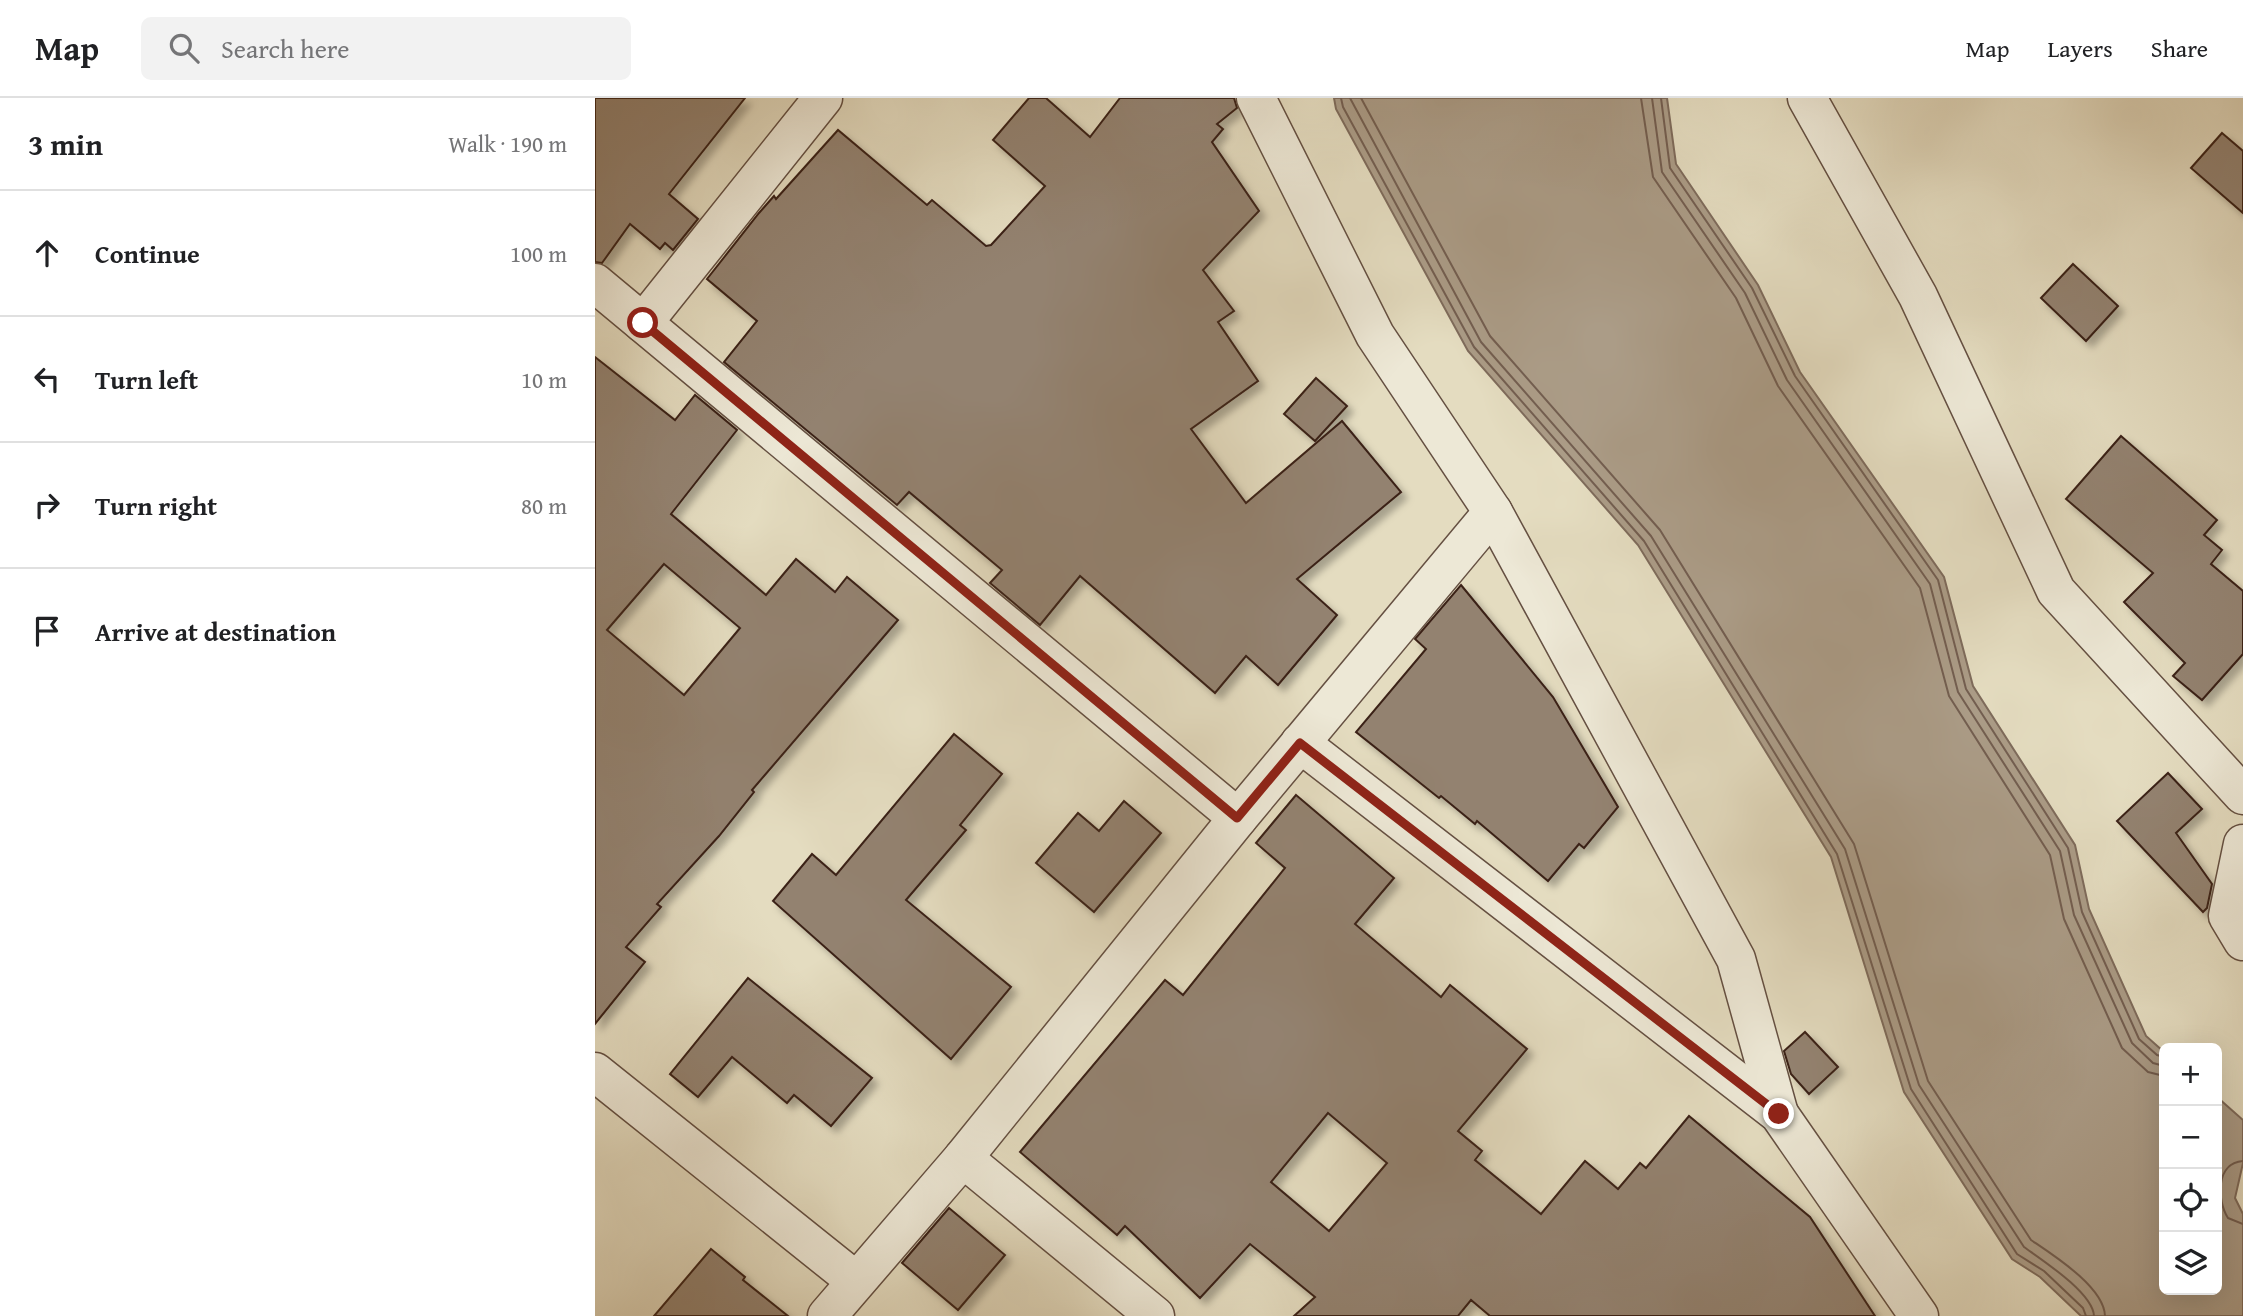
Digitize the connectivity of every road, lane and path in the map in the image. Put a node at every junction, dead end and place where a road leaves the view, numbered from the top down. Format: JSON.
{"nodes":[{"id":1,"x":823,"y":98,"type":"edge"},
{"id":2,"x":1256,"y":98,"type":"edge"},
{"id":3,"x":1807,"y":98,"type":"edge"},
{"id":4,"x":595,"y":283,"type":"edge"},
{"id":5,"x":643,"y":323,"type":"junction"},
{"id":6,"x":1493,"y":512,"type":"junction"},
{"id":7,"x":1300,"y":743,"type":"junction"},
{"id":8,"x":2243,"y":795,"type":"edge"},
{"id":9,"x":1237,"y":818,"type":"junction"},
{"id":10,"x":2243,"y":844,"type":"edge"},
{"id":11,"x":2243,"y":941,"type":"edge"},
{"id":12,"x":595,"y":1072,"type":"edge"},
{"id":13,"x":1779,"y":1114,"type":"junction"},
{"id":14,"x":963,"y":1158,"type":"junction"},
{"id":15,"x":856,"y":1281,"type":"junction"},
{"id":16,"x":827,"y":1316,"type":"edge"},
{"id":17,"x":1155,"y":1316,"type":"edge"},
{"id":18,"x":1919,"y":1316,"type":"edge"}],
"edges":[{"from":1,"to":5,"type":"street"},
{"from":2,"to":6,"type":"street"},
{"from":3,"to":8,"type":"street"},
{"from":4,"to":5,"type":"street"},
{"from":5,"to":9,"type":"street"},
{"from":6,"to":7,"type":"street"},
{"from":6,"to":13,"type":"street"},
{"from":7,"to":9,"type":"street"},
{"from":7,"to":13,"type":"street"},
{"from":9,"to":14,"type":"street"},
{"from":10,"to":11,"type":"street"},
{"from":12,"to":15,"type":"street"},
{"from":13,"to":18,"type":"street"},
{"from":14,"to":15,"type":"street"},
{"from":14,"to":17,"type":"street"},
{"from":15,"to":16,"type":"street"}]}
